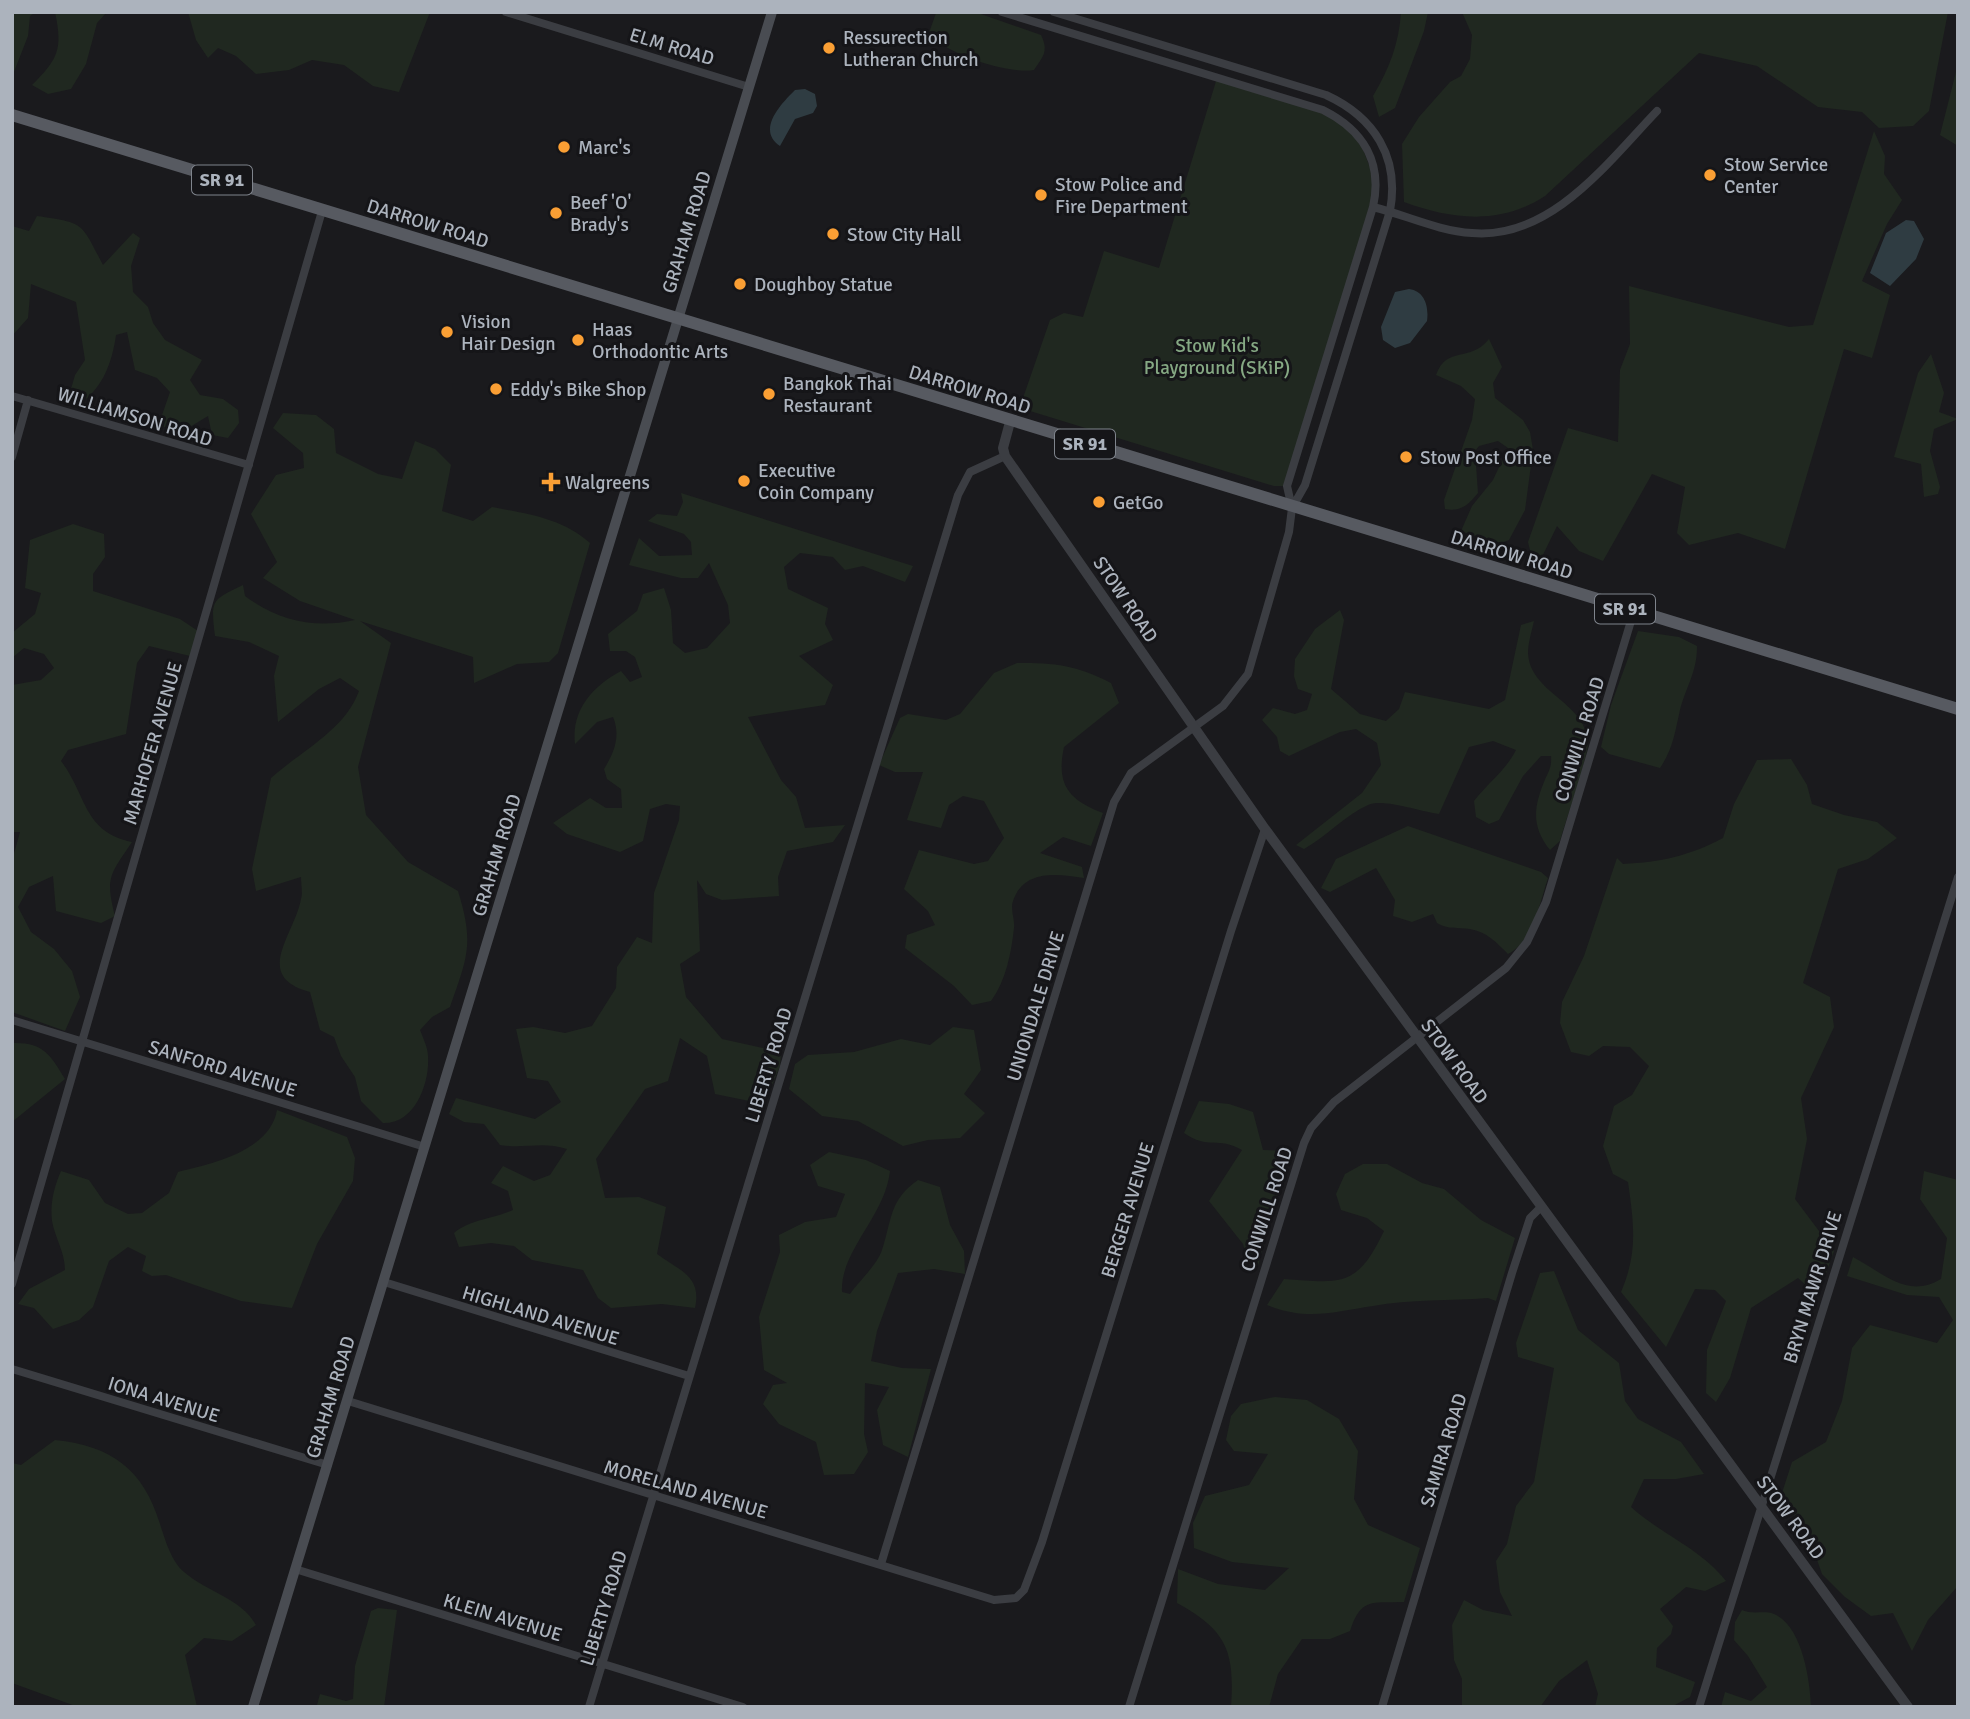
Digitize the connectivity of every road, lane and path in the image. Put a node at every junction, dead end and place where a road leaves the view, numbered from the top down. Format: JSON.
{"nodes":[{"id":1,"x":506,"y":12,"type":"edge"},
{"id":2,"x":772,"y":12,"type":"edge"},
{"id":3,"x":1002,"y":12,"type":"edge"},
{"id":4,"x":1054,"y":12,"type":"edge"},
{"id":5,"x":749,"y":87,"type":"junction"},
{"id":6,"x":1657,"y":111,"type":"dead end"},
{"id":7,"x":12,"y":115,"type":"edge"},
{"id":8,"x":1373,"y":207,"type":"junction"},
{"id":9,"x":322,"y":211,"type":"junction"},
{"id":10,"x":1390,"y":211,"type":"junction"},
{"id":11,"x":678,"y":319,"type":"junction"},
{"id":12,"x":12,"y":396,"type":"edge"},
{"id":13,"x":28,"y":400,"type":"junction"},
{"id":14,"x":1010,"y":422,"type":"junction"},
{"id":15,"x":1005,"y":456,"type":"junction"},
{"id":16,"x":12,"y":457,"type":"edge"},
{"id":17,"x":249,"y":465,"type":"junction"},
{"id":18,"x":1292,"y":508,"type":"junction"},
{"id":19,"x":1634,"y":611,"type":"junction"},
{"id":20,"x":1958,"y":709,"type":"edge"},
{"id":21,"x":1193,"y":725,"type":"junction"},
{"id":22,"x":1265,"y":829,"type":"junction"},
{"id":23,"x":1958,"y":877,"type":"edge"},
{"id":24,"x":12,"y":1020,"type":"edge"},
{"id":25,"x":1417,"y":1039,"type":"junction"},
{"id":26,"x":83,"y":1041,"type":"junction"},
{"id":27,"x":425,"y":1147,"type":"junction"},
{"id":28,"x":1541,"y":1207,"type":"junction"},
{"id":29,"x":384,"y":1282,"type":"junction"},
{"id":30,"x":12,"y":1284,"type":"edge"},
{"id":31,"x":12,"y":1368,"type":"edge"},
{"id":32,"x":689,"y":1376,"type":"junction"},
{"id":33,"x":348,"y":1401,"type":"junction"},
{"id":34,"x":328,"y":1465,"type":"junction"},
{"id":35,"x":653,"y":1494,"type":"junction"},
{"id":36,"x":1760,"y":1505,"type":"junction"},
{"id":37,"x":881,"y":1564,"type":"junction"},
{"id":38,"x":295,"y":1569,"type":"junction"},
{"id":39,"x":1016,"y":1598,"type":"joint"},
{"id":40,"x":602,"y":1664,"type":"junction"},
{"id":41,"x":253,"y":1707,"type":"edge"},
{"id":42,"x":589,"y":1707,"type":"edge"},
{"id":43,"x":743,"y":1707,"type":"edge"},
{"id":44,"x":1129,"y":1707,"type":"edge"},
{"id":45,"x":1382,"y":1707,"type":"edge"},
{"id":46,"x":1699,"y":1707,"type":"edge"},
{"id":47,"x":1908,"y":1707,"type":"edge"}],
"edges":[{"from":1,"to":5,"type":"street","name":"ELM ROAD"},
{"from":2,"to":5,"type":"main road","name":"GRAHAM ROAD"},
{"from":3,"to":8,"type":"street"},
{"from":4,"to":10,"type":"street"},
{"from":5,"to":11,"type":"main road","name":"GRAHAM ROAD"},
{"from":6,"to":10,"type":"street"},
{"from":7,"to":9,"type":"main road","name":"DARROW ROAD","number":"SR 91"},
{"from":8,"to":10,"type":"street"},
{"from":8,"to":18,"type":"street"},
{"from":9,"to":11,"type":"main road","name":"DARROW ROAD","number":"SR 91"},
{"from":9,"to":17,"type":"street","name":"MARHOFER AVENUE"},
{"from":10,"to":18,"type":"street"},
{"from":11,"to":14,"type":"main road","name":"DARROW ROAD","number":"SR 91"},
{"from":11,"to":27,"type":"main road","name":"GRAHAM ROAD"},
{"from":12,"to":13,"type":"street","name":"WILLIAMSON ROAD"},
{"from":13,"to":16,"type":"street"},
{"from":13,"to":17,"type":"street","name":"WILLIAMSON ROAD"},
{"from":14,"to":15,"type":"street"},
{"from":14,"to":18,"type":"main road","name":"DARROW ROAD","number":"SR 91"},
{"from":15,"to":21,"type":"street","name":"STOW ROAD"},
{"from":15,"to":32,"type":"street","name":"LIBERTY ROAD"},
{"from":17,"to":26,"type":"street","name":"MARHOFER AVENUE"},
{"from":18,"to":19,"type":"main road","name":"DARROW ROAD","number":"SR 91"},
{"from":18,"to":21,"type":"street","name":"UNIONDALE DRIVE"},
{"from":19,"to":20,"type":"main road","name":"DARROW ROAD","number":"SR 91"},
{"from":19,"to":25,"type":"street","name":"CONWILL ROAD"},
{"from":21,"to":22,"type":"street","name":"STOW ROAD"},
{"from":21,"to":37,"type":"street","name":"UNIONDALE DRIVE"},
{"from":22,"to":25,"type":"street","name":"STOW ROAD"},
{"from":22,"to":39,"type":"street","name":"BERGER AVENUE"},
{"from":23,"to":36,"type":"street","name":"BRYN MAWR DRIVE"},
{"from":24,"to":26,"type":"street","name":"SANFORD AVENUE"},
{"from":25,"to":28,"type":"street","name":"STOW ROAD"},
{"from":25,"to":44,"type":"street","name":"CONWILL ROAD"},
{"from":26,"to":27,"type":"street","name":"SANFORD AVENUE"},
{"from":26,"to":30,"type":"street","name":"MARHOFER AVENUE"},
{"from":27,"to":29,"type":"main road","name":"GRAHAM ROAD"},
{"from":28,"to":36,"type":"street","name":"STOW ROAD"},
{"from":28,"to":45,"type":"street","name":"SAMIRA ROAD"},
{"from":29,"to":32,"type":"street","name":"HIGHLAND AVENUE"},
{"from":29,"to":33,"type":"main road","name":"GRAHAM ROAD"},
{"from":31,"to":34,"type":"street","name":"IONA AVENUE"},
{"from":32,"to":35,"type":"street","name":"LIBERTY ROAD"},
{"from":33,"to":34,"type":"main road","name":"GRAHAM ROAD"},
{"from":33,"to":35,"type":"street","name":"MORELAND AVENUE"},
{"from":34,"to":38,"type":"main road","name":"GRAHAM ROAD"},
{"from":35,"to":37,"type":"street","name":"MORELAND AVENUE"},
{"from":35,"to":40,"type":"street","name":"LIBERTY ROAD"},
{"from":36,"to":46,"type":"street","name":"BRYN MAWR DRIVE"},
{"from":36,"to":47,"type":"street","name":"STOW ROAD"},
{"from":37,"to":39,"type":"street","name":"MORELAND AVENUE"},
{"from":38,"to":40,"type":"street","name":"KLEIN AVENUE"},
{"from":38,"to":41,"type":"main road","name":"GRAHAM ROAD"},
{"from":40,"to":42,"type":"street","name":"LIBERTY ROAD"},
{"from":40,"to":43,"type":"street","name":"KLEIN AVENUE"}]}
